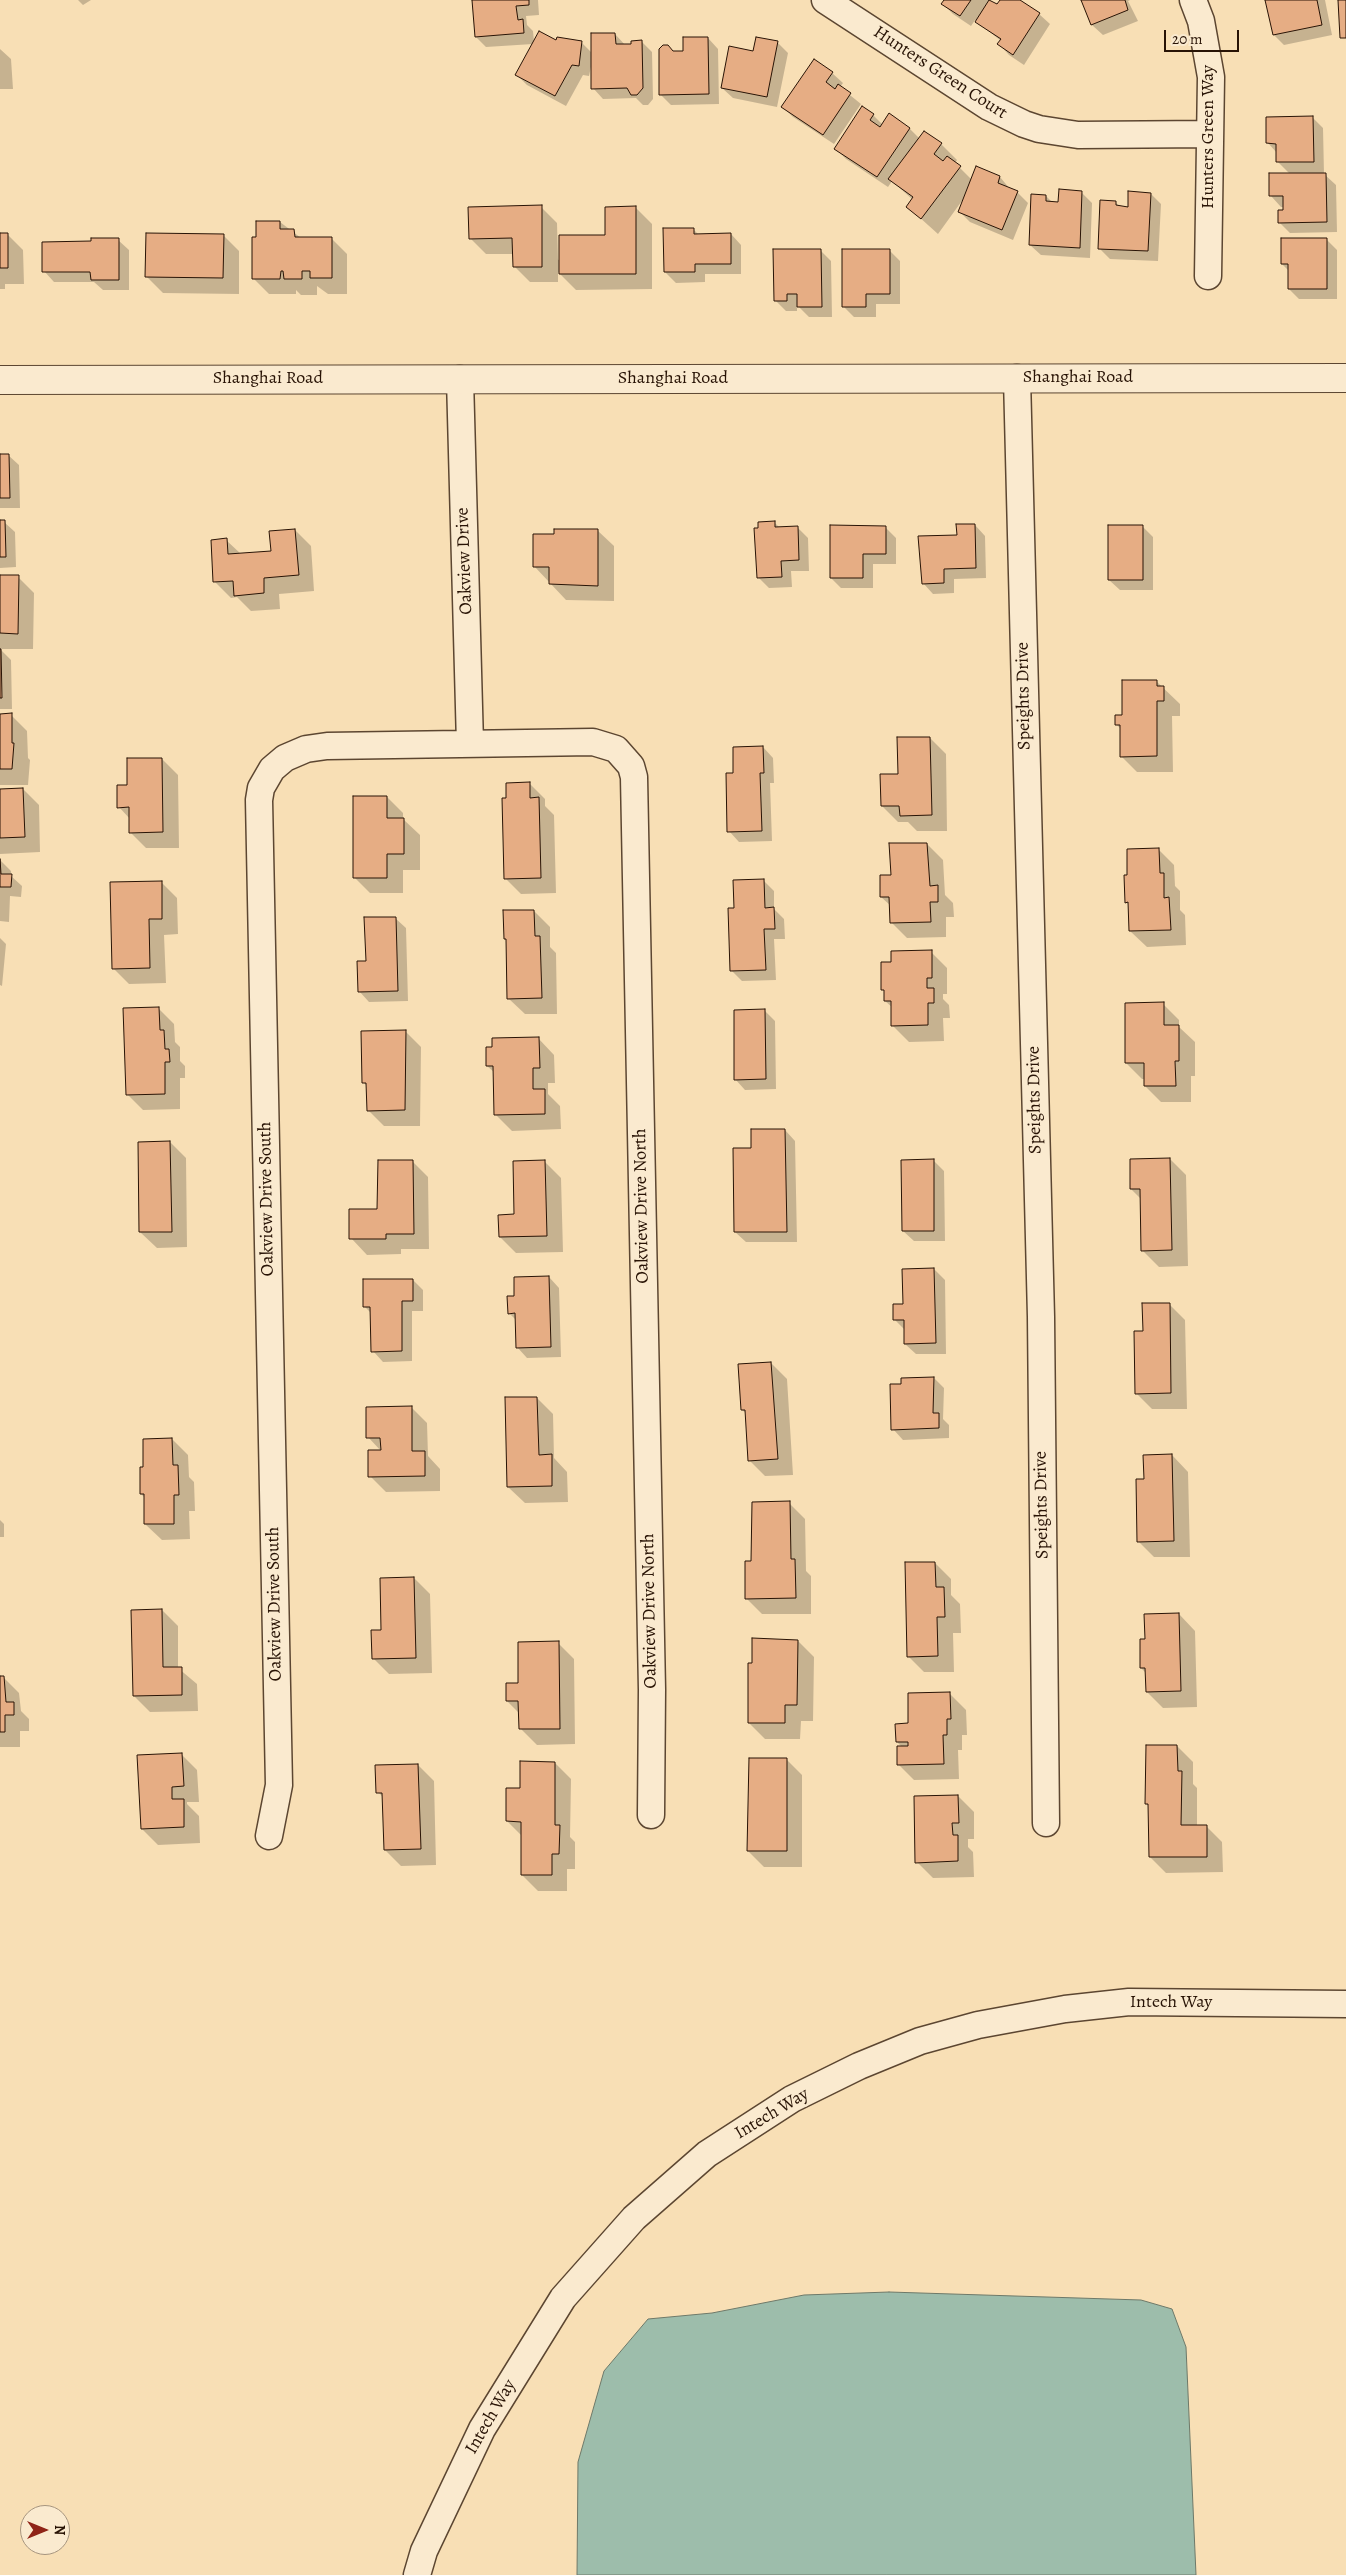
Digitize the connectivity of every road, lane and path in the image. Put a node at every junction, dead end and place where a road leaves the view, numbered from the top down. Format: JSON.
{"nodes":[{"id":1,"x":825,"y":0,"type":"edge"},
{"id":2,"x":1193,"y":0,"type":"edge"},
{"id":3,"x":1210,"y":134,"type":"junction"},
{"id":4,"x":1208,"y":276,"type":"dead end"},
{"id":5,"x":1016,"y":378,"type":"junction"},
{"id":6,"x":1346,"y":378,"type":"edge"},
{"id":7,"x":460,"y":379,"type":"junction"},
{"id":8,"x":0,"y":380,"type":"edge"},
{"id":9,"x":470,"y":744,"type":"junction"},
{"id":10,"x":651,"y":1815,"type":"dead end"},
{"id":11,"x":1046,"y":1823,"type":"dead end"},
{"id":12,"x":269,"y":1836,"type":"dead end"},
{"id":13,"x":1346,"y":2004,"type":"edge"},
{"id":14,"x":417,"y":2575,"type":"edge"}],
"edges":[{"from":1,"to":3,"type":"street","name":"Hunters Green Court"},
{"from":2,"to":3,"type":"street","name":"Hunters Green Way"},
{"from":3,"to":4,"type":"street","name":"Hunters Green Way"},
{"from":5,"to":6,"type":"street","name":"Shanghai Road"},
{"from":5,"to":7,"type":"street","name":"Shanghai Road"},
{"from":5,"to":11,"type":"street","name":"Speights Drive"},
{"from":7,"to":8,"type":"street","name":"Shanghai Road"},
{"from":7,"to":9,"type":"street","name":"Oakview Drive"},
{"from":9,"to":10,"type":"street","name":"Oakview Drive North"},
{"from":9,"to":12,"type":"street","name":"Oakview Drive South"},
{"from":13,"to":14,"type":"street","name":"Intech Way"}]}
